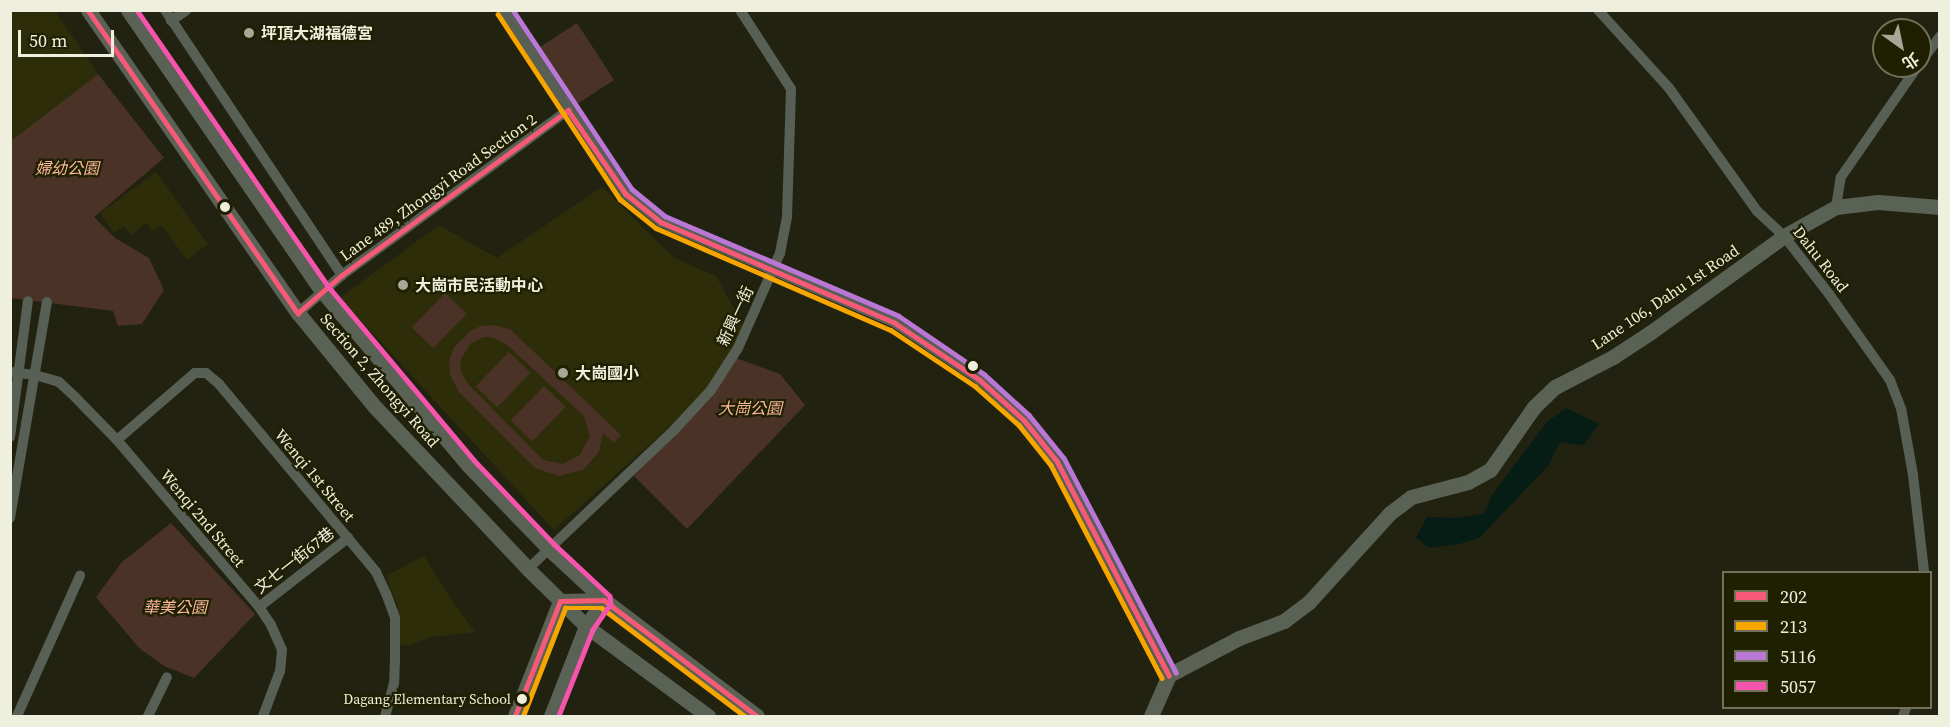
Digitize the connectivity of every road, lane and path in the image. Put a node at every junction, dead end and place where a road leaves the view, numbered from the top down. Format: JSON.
{"nodes":[{"id":1,"x":88,"y":10,"type":"edge"},
{"id":2,"x":128,"y":10,"type":"edge"},
{"id":3,"x":165,"y":10,"type":"edge"},
{"id":4,"x":187,"y":10,"type":"edge"},
{"id":5,"x":504,"y":10,"type":"edge"},
{"id":6,"x":740,"y":10,"type":"edge"},
{"id":7,"x":1598,"y":10,"type":"edge"},
{"id":8,"x":171,"y":21,"type":"junction"},
{"id":9,"x":1910,"y":78,"type":"edge"},
{"id":10,"x":568,"y":110,"type":"junction"},
{"id":11,"x":1836,"y":207,"type":"junction"},
{"id":12,"x":1940,"y":207,"type":"edge"},
{"id":13,"x":1784,"y":236,"type":"junction"},
{"id":14,"x":773,"y":271,"type":"junction"},
{"id":15,"x":342,"y":275,"type":"junction"},
{"id":16,"x":322,"y":291,"type":"junction"},
{"id":17,"x":28,"y":301,"type":"dead end"},
{"id":18,"x":47,"y":302,"type":"dead end"},
{"id":19,"x":298,"y":313,"type":"junction"},
{"id":20,"x":15,"y":373,"type":"edge"},
{"id":21,"x":35,"y":375,"type":"junction"},
{"id":22,"x":10,"y":437,"type":"edge"},
{"id":23,"x":117,"y":440,"type":"junction"},
{"id":24,"x":10,"y":518,"type":"edge"},
{"id":25,"x":348,"y":538,"type":"junction"},
{"id":26,"x":549,"y":549,"type":"junction"},
{"id":27,"x":528,"y":569,"type":"junction"},
{"id":28,"x":1924,"y":571,"type":"edge"},
{"id":29,"x":80,"y":576,"type":"dead end"},
{"id":30,"x":603,"y":600,"type":"junction"},
{"id":31,"x":560,"y":601,"type":"junction"},
{"id":32,"x":259,"y":607,"type":"junction"},
{"id":33,"x":586,"y":626,"type":"junction"},
{"id":34,"x":1169,"y":675,"type":"junction"},
{"id":35,"x":166,"y":677,"type":"dead end"},
{"id":36,"x":17,"y":717,"type":"edge"},
{"id":37,"x":148,"y":717,"type":"edge"},
{"id":38,"x":263,"y":717,"type":"edge"},
{"id":39,"x":385,"y":717,"type":"edge"},
{"id":40,"x":514,"y":717,"type":"edge"},
{"id":41,"x":551,"y":717,"type":"edge"},
{"id":42,"x":708,"y":717,"type":"edge"},
{"id":43,"x":757,"y":717,"type":"edge"},
{"id":44,"x":1151,"y":717,"type":"edge"}],
"edges":[{"from":1,"to":19,"type":"main road","name":"Section 2, Zhongyi Road"},
{"from":2,"to":16,"type":"main road","name":"Section 2, Zhongyi Road"},
{"from":3,"to":8,"type":"street"},
{"from":4,"to":8,"type":"street"},
{"from":5,"to":10,"type":"street"},
{"from":6,"to":14,"type":"street","name":"新興一街"},
{"from":7,"to":13,"type":"street","name":"Dahu Road"},
{"from":8,"to":15,"type":"street"},
{"from":9,"to":11,"type":"street"},
{"from":10,"to":14,"type":"street"},
{"from":10,"to":15,"type":"street","name":"Lane 489, Zhongyi Road Section 2"},
{"from":11,"to":12,"type":"main road"},
{"from":11,"to":13,"type":"main road","name":"Lane 106, Dahu 1st Road"},
{"from":13,"to":28,"type":"street","name":"Dahu Road"},
{"from":13,"to":34,"type":"main road","name":"Lane 106, Dahu 1st Road"},
{"from":14,"to":26,"type":"street","name":"新興一街"},
{"from":14,"to":34,"type":"street"},
{"from":15,"to":16,"type":"street","name":"Lane 489, Zhongyi Road Section 2"},
{"from":16,"to":19,"type":"street","name":"Lane 489, Zhongyi Road Section 2"},
{"from":16,"to":26,"type":"main road","name":"Section 2, Zhongyi Road"},
{"from":17,"to":20,"type":"street"},
{"from":18,"to":21,"type":"street"},
{"from":19,"to":27,"type":"main road","name":"Section 2, Zhongyi Road"},
{"from":20,"to":21,"type":"street","name":"Wenqi 2nd Street"},
{"from":20,"to":22,"type":"street"},
{"from":21,"to":23,"type":"street","name":"Wenqi 2nd Street"},
{"from":21,"to":24,"type":"street"},
{"from":23,"to":25,"type":"street","name":"Wenqi 1st Street"},
{"from":23,"to":32,"type":"street","name":"Wenqi 2nd Street"},
{"from":25,"to":32,"type":"street","name":"文七一街67巷"},
{"from":25,"to":39,"type":"street","name":"Wenqi 1st Street"},
{"from":26,"to":27,"type":"street","name":"新興一街"},
{"from":26,"to":30,"type":"main road","name":"Section 2, Zhongyi Road"},
{"from":27,"to":31,"type":"main road","name":"Section 2, Zhongyi Road"},
{"from":29,"to":36,"type":"street"},
{"from":30,"to":31,"type":"main road"},
{"from":30,"to":33,"type":"main road"},
{"from":30,"to":43,"type":"main road","name":"Section 2, Zhongyi Road"},
{"from":31,"to":33,"type":"main road","name":"Section 2, Zhongyi Road"},
{"from":31,"to":40,"type":"main road"},
{"from":32,"to":38,"type":"street","name":"Wenqi 2nd Street"},
{"from":33,"to":41,"type":"main road"},
{"from":33,"to":42,"type":"main road","name":"Section 2, Zhongyi Road"},
{"from":34,"to":44,"type":"main road"},
{"from":35,"to":37,"type":"street"}]}
